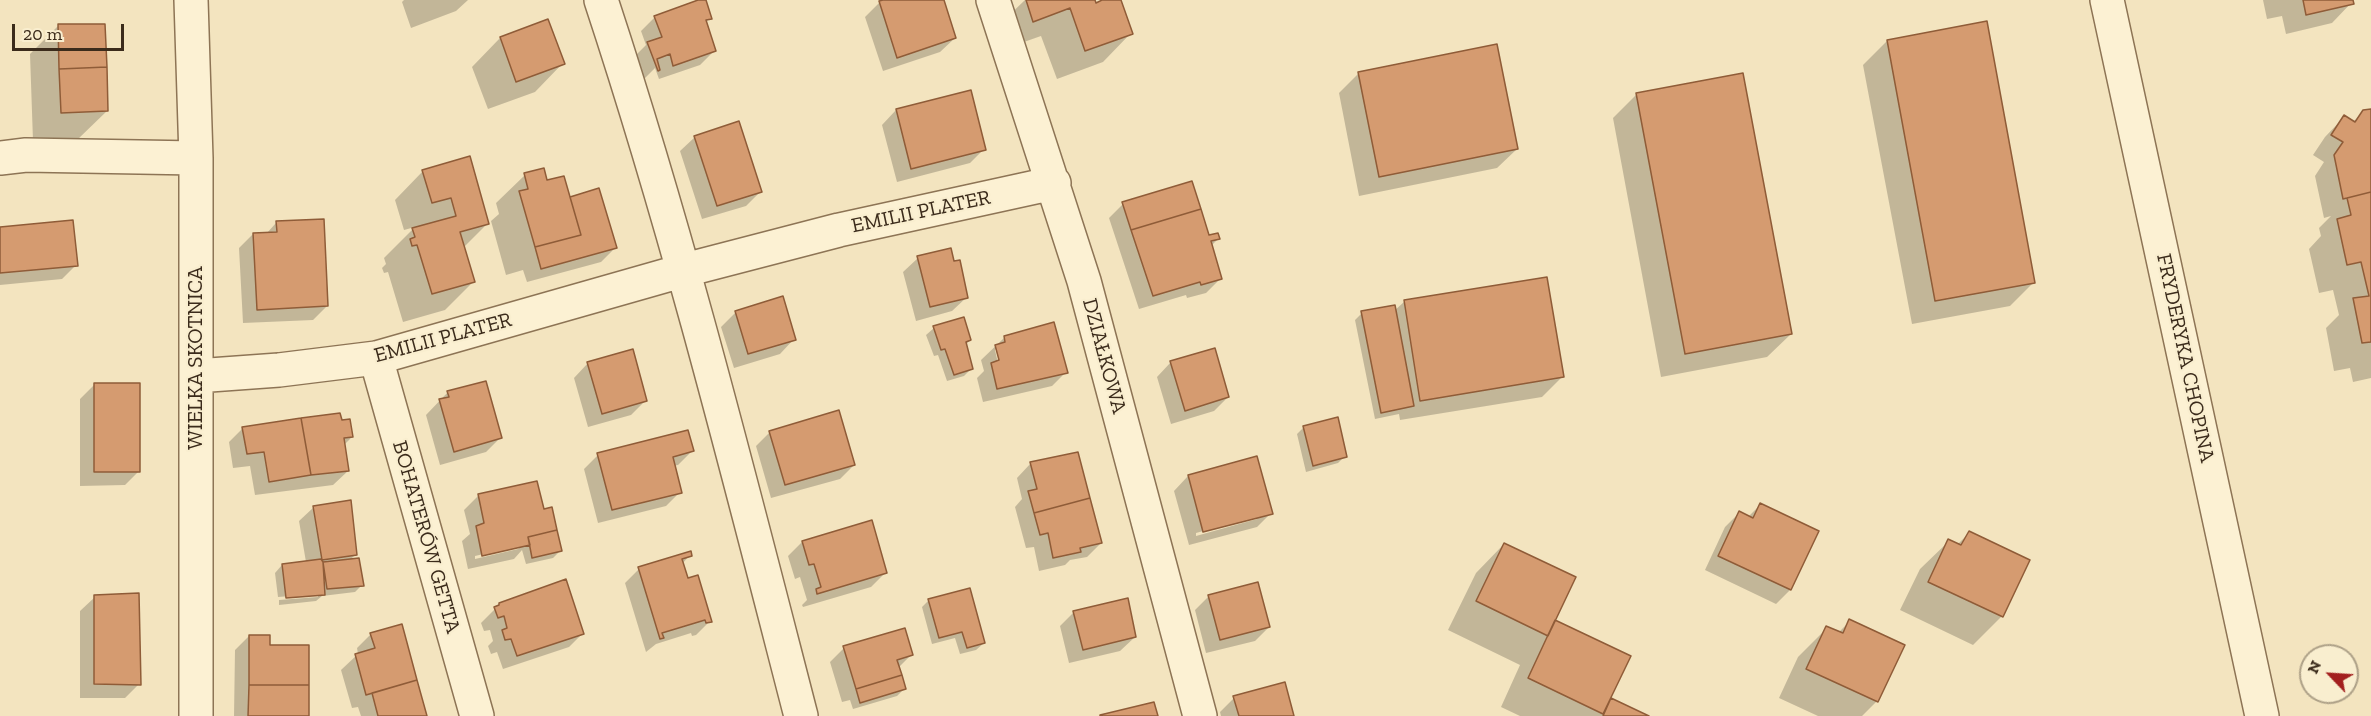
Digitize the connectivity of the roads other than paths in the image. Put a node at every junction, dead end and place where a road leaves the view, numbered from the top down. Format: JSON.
{"nodes":[{"id":1,"x":191,"y":0,"type":"edge"},
{"id":2,"x":601,"y":0,"type":"edge"},
{"id":3,"x":993,"y":0,"type":"edge"},
{"id":4,"x":2107,"y":0,"type":"edge"},
{"id":5,"x":0,"y":158,"type":"edge"},
{"id":6,"x":196,"y":158,"type":"junction"},
{"id":7,"x":1054,"y":183,"type":"junction"},
{"id":8,"x":685,"y":270,"type":"junction"},
{"id":9,"x":376,"y":358,"type":"junction"},
{"id":10,"x":196,"y":376,"type":"junction"},
{"id":11,"x":196,"y":716,"type":"edge"},
{"id":12,"x":477,"y":716,"type":"edge"},
{"id":13,"x":801,"y":716,"type":"edge"},
{"id":14,"x":1200,"y":716,"type":"edge"},
{"id":15,"x":2262,"y":716,"type":"edge"}],
"edges":[{"from":1,"to":6,"type":"street","name":"WIELKA SKOTNICA"},
{"from":2,"to":8,"type":"street"},
{"from":3,"to":7,"type":"street","name":"DZIAŁKOWA"},
{"from":4,"to":15,"type":"street","name":"FRYDERYKA CHOPINA"},
{"from":5,"to":6,"type":"street"},
{"from":6,"to":10,"type":"street","name":"WIELKA SKOTNICA"},
{"from":7,"to":8,"type":"street","name":"EMILII PLATER"},
{"from":7,"to":14,"type":"street","name":"DZIAŁKOWA"},
{"from":8,"to":9,"type":"street","name":"EMILII PLATER"},
{"from":8,"to":13,"type":"street"},
{"from":9,"to":10,"type":"street","name":"EMILII PLATER"},
{"from":9,"to":12,"type":"street","name":"BOHATERÓW GETTA"},
{"from":10,"to":11,"type":"street","name":"WIELKA SKOTNICA"}]}
